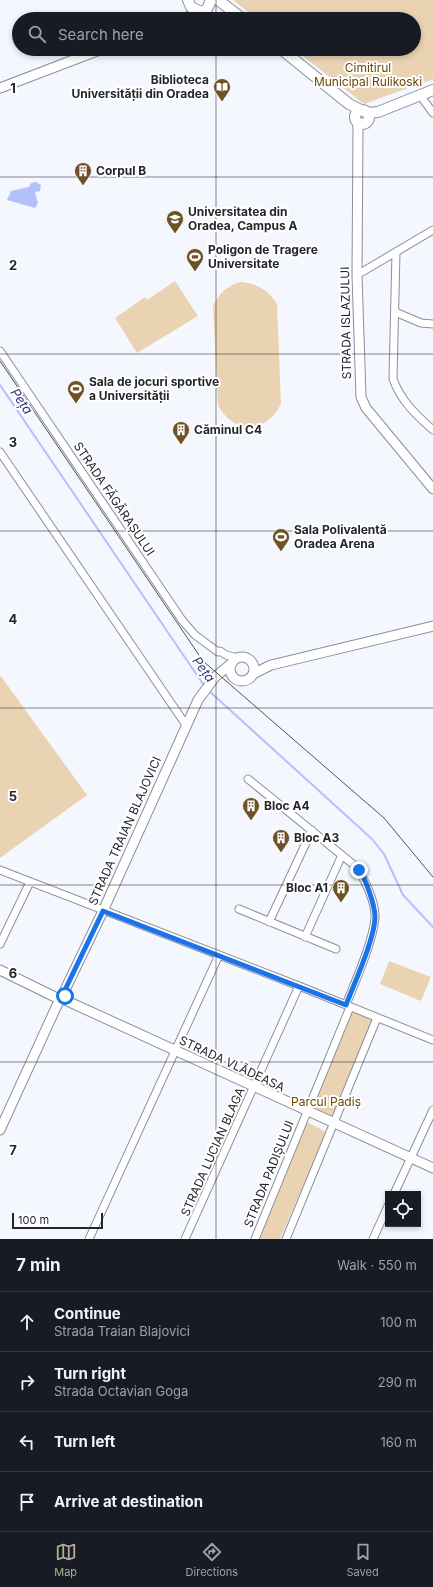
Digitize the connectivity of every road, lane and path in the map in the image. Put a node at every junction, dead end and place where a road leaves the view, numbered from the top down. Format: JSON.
{"nodes":[{"id":1,"x":218,"y":0,"type":"edge"},
{"id":2,"x":189,"y":2,"type":"edge"},
{"id":3,"x":207,"y":7,"type":"edge"},
{"id":4,"x":185,"y":12,"type":"edge"},
{"id":5,"x":197,"y":12,"type":"edge"},
{"id":6,"x":234,"y":12,"type":"joint"},
{"id":7,"x":84,"y":56,"type":"edge"},
{"id":8,"x":290,"y":56,"type":"edge"},
{"id":9,"x":0,"y":88,"type":"edge"},
{"id":10,"x":433,"y":90,"type":"edge"},
{"id":11,"x":420,"y":95,"type":"junction"},
{"id":12,"x":433,"y":113,"type":"edge"},
{"id":13,"x":362,"y":120,"type":"junction"},
{"id":14,"x":433,"y":230,"type":"edge"},
{"id":15,"x":396,"y":252,"type":"junction"},
{"id":16,"x":357,"y":275,"type":"junction"},
{"id":17,"x":396,"y":312,"type":"junction"},
{"id":18,"x":433,"y":324,"type":"edge"},
{"id":19,"x":0,"y":351,"type":"edge"},
{"id":20,"x":433,"y":430,"type":"edge"},
{"id":21,"x":0,"y":452,"type":"edge"},
{"id":22,"x":433,"y":489,"type":"edge"},
{"id":23,"x":433,"y":626,"type":"edge"},
{"id":24,"x":218,"y":652,"type":"junction"},
{"id":25,"x":250,"y":660,"type":"junction"},
{"id":26,"x":271,"y":665,"type":"junction"},
{"id":27,"x":232,"y":667,"type":"junction"},
{"id":28,"x":253,"y":674,"type":"junction"},
{"id":29,"x":186,"y":725,"type":"junction"},
{"id":30,"x":248,"y":779,"type":"dead end"},
{"id":31,"x":312,"y":830,"type":"junction"},
{"id":32,"x":342,"y":855,"type":"junction"},
{"id":33,"x":0,"y":870,"type":"edge"},
{"id":34,"x":30,"y":882,"type":"junction"},
{"id":35,"x":239,"y":909,"type":"dead end"},
{"id":36,"x":103,"y":911,"type":"junction"},
{"id":37,"x":269,"y":922,"type":"junction"},
{"id":38,"x":305,"y":937,"type":"junction"},
{"id":39,"x":0,"y":944,"type":"edge"},
{"id":40,"x":336,"y":949,"type":"dead end"},
{"id":41,"x":219,"y":956,"type":"junction"},
{"id":42,"x":0,"y":970,"type":"edge"},
{"id":43,"x":299,"y":986,"type":"junction"},
{"id":44,"x":60,"y":998,"type":"junction"},
{"id":45,"x":348,"y":1006,"type":"junction"},
{"id":46,"x":377,"y":1018,"type":"junction"},
{"id":47,"x":433,"y":1040,"type":"edge"},
{"id":48,"x":176,"y":1051,"type":"junction"},
{"id":49,"x":254,"y":1087,"type":"junction"},
{"id":50,"x":433,"y":1110,"type":"edge"},
{"id":51,"x":306,"y":1111,"type":"junction"},
{"id":52,"x":333,"y":1123,"type":"junction"},
{"id":53,"x":0,"y":1130,"type":"edge"},
{"id":54,"x":411,"y":1158,"type":"junction"},
{"id":55,"x":433,"y":1168,"type":"edge"},
{"id":56,"x":395,"y":1191,"type":"edge"},
{"id":57,"x":385,"y":1213,"type":"edge"},
{"id":58,"x":89,"y":1239,"type":"edge"},
{"id":59,"x":185,"y":1239,"type":"edge"},
{"id":60,"x":255,"y":1239,"type":"edge"},
{"id":61,"x":286,"y":1239,"type":"edge"},
{"id":62,"x":373,"y":1239,"type":"edge"}],
"edges":[{"from":1,"to":6,"type":"main road"},
{"from":2,"to":3,"type":"main road"},
{"from":2,"to":4,"type":"street"},
{"from":3,"to":5,"type":"street"},
{"from":3,"to":6,"type":"main road"},
{"from":7,"to":9,"type":"street"},
{"from":8,"to":13,"type":"main road"},
{"from":10,"to":11,"type":"main road"},
{"from":11,"to":12,"type":"street"},
{"from":11,"to":13,"type":"main road"},
{"from":13,"to":16,"type":"street","name":"STRADA ISLAZULUI"},
{"from":14,"to":15,"type":"street"},
{"from":15,"to":16,"type":"street"},
{"from":15,"to":17,"type":"street"},
{"from":16,"to":22,"type":"street","name":"STRADA ISLAZULUI"},
{"from":17,"to":18,"type":"street"},
{"from":17,"to":20,"type":"street"},
{"from":19,"to":24,"type":"street","name":"STRADA FĂGĂRAȘULUI"},
{"from":21,"to":29,"type":"street"},
{"from":23,"to":26,"type":"street"},
{"from":24,"to":27,"type":"street","name":"STRADA FĂGĂRAȘULUI"},
{"from":24,"to":27,"type":"street","name":"STRADA FĂGĂRAȘULUI"},
{"from":25,"to":26,"type":"street"},
{"from":25,"to":27,"type":"street"},
{"from":25,"to":28,"type":"street"},
{"from":26,"to":28,"type":"street"},
{"from":27,"to":28,"type":"street"},
{"from":27,"to":29,"type":"street","name":"STRADA TRAIAN BLAJOVICI"},
{"from":29,"to":36,"type":"street","name":"STRADA TRAIAN BLAJOVICI"},
{"from":30,"to":31,"type":"street","name":"STRADA PADIȘULUI"},
{"from":31,"to":32,"type":"street","name":"STRADA PADIȘULUI"},
{"from":31,"to":37,"type":"street"},
{"from":32,"to":38,"type":"street"},
{"from":32,"to":45,"type":"street","name":"STRADA PADIȘULUI"},
{"from":33,"to":34,"type":"street"},
{"from":34,"to":36,"type":"street"},
{"from":34,"to":39,"type":"street"},
{"from":35,"to":37,"type":"street"},
{"from":36,"to":41,"type":"street"},
{"from":36,"to":44,"type":"street","name":"STRADA TRAIAN BLAJOVICI"},
{"from":37,"to":38,"type":"street"},
{"from":38,"to":40,"type":"street"},
{"from":41,"to":43,"type":"street"},
{"from":41,"to":48,"type":"street"},
{"from":42,"to":44,"type":"street","name":"STRADA VLĂDEASA"},
{"from":43,"to":45,"type":"street"},
{"from":43,"to":49,"type":"street","name":"STRADA LUCIAN BLAGA"},
{"from":44,"to":48,"type":"street","name":"STRADA VLĂDEASA"},
{"from":44,"to":53,"type":"street","name":"STRADA TRAIAN BLAJOVICI"},
{"from":45,"to":46,"type":"street"},
{"from":45,"to":51,"type":"street","name":"STRADA PADIȘULUI"},
{"from":46,"to":47,"type":"street"},
{"from":46,"to":52,"type":"street"},
{"from":48,"to":49,"type":"street","name":"STRADA VLĂDEASA"},
{"from":48,"to":58,"type":"street"},
{"from":49,"to":51,"type":"street","name":"STRADA VLĂDEASA"},
{"from":49,"to":59,"type":"street","name":"STRADA LUCIAN BLAGA"},
{"from":50,"to":54,"type":"street"},
{"from":51,"to":52,"type":"street","name":"STRADA VLĂDEASA"},
{"from":51,"to":60,"type":"street","name":"STRADA PADIȘULUI"},
{"from":52,"to":54,"type":"street","name":"STRADA VLĂDEASA"},
{"from":52,"to":61,"type":"street"},
{"from":54,"to":55,"type":"street","name":"STRADA VLĂDEASA"},
{"from":54,"to":56,"type":"street"},
{"from":57,"to":62,"type":"street"}]}
